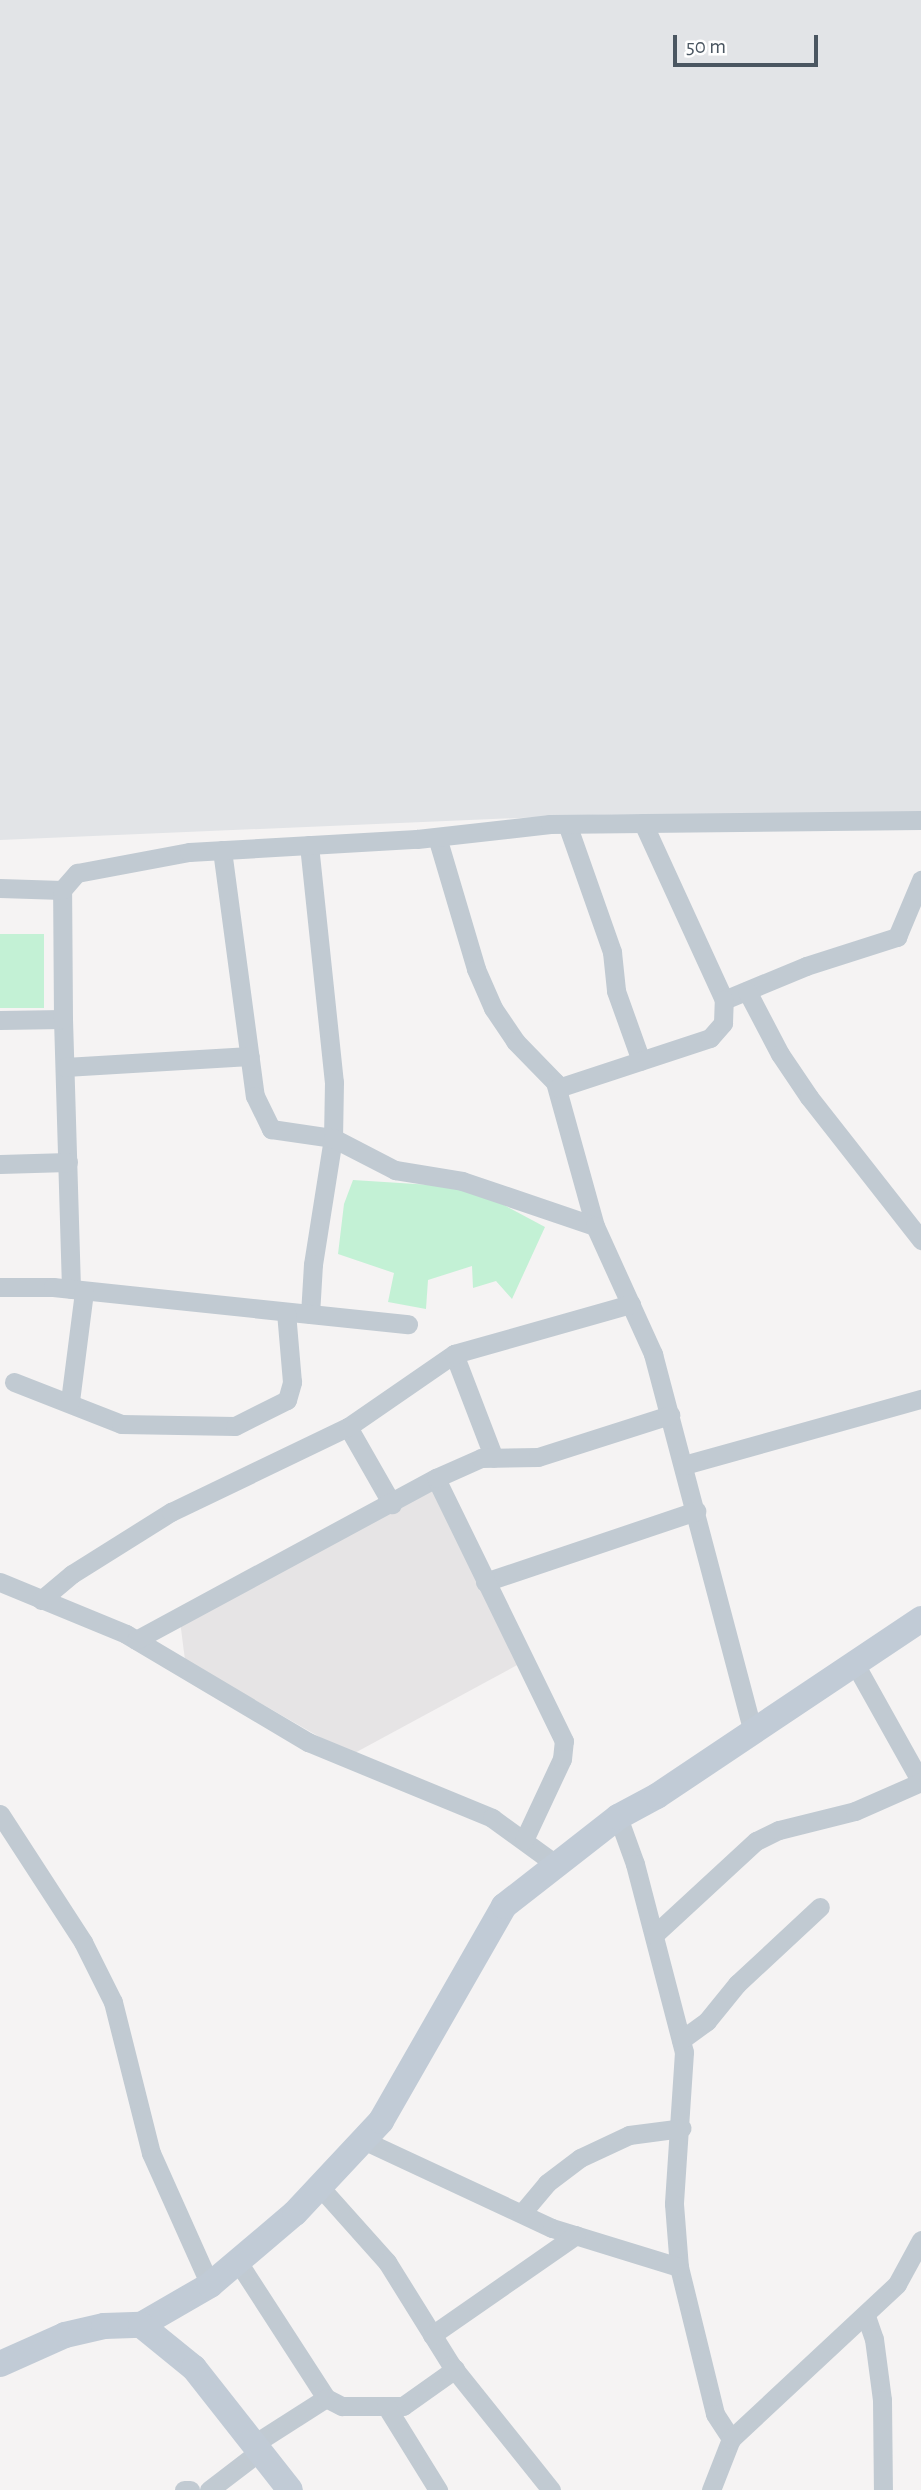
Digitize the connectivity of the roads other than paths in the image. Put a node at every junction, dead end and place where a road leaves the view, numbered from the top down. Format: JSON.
{"nodes":[{"id":1,"x":921,"y":820,"type":"edge"},
{"id":2,"x":643,"y":823,"type":"junction"},
{"id":3,"x":567,"y":824,"type":"junction"},
{"id":4,"x":437,"y":837,"type":"junction"},
{"id":5,"x":309,"y":845,"type":"junction"},
{"id":6,"x":222,"y":850,"type":"junction"},
{"id":7,"x":921,"y":880,"type":"edge"},
{"id":8,"x":0,"y":888,"type":"edge"},
{"id":9,"x":62,"y":890,"type":"junction"},
{"id":10,"x":747,"y":991,"type":"junction"},
{"id":11,"x":724,"y":1000,"type":"junction"},
{"id":12,"x":63,"y":1019,"type":"junction"},
{"id":13,"x":0,"y":1020,"type":"edge"},
{"id":14,"x":250,"y":1056,"type":"junction"},
{"id":15,"x":641,"y":1061,"type":"junction"},
{"id":16,"x":65,"y":1067,"type":"junction"},
{"id":17,"x":558,"y":1088,"type":"junction"},
{"id":18,"x":334,"y":1138,"type":"junction"},
{"id":19,"x":68,"y":1162,"type":"junction"},
{"id":20,"x":0,"y":1164,"type":"edge"},
{"id":21,"x":595,"y":1226,"type":"junction"},
{"id":22,"x":921,"y":1240,"type":"edge"},
{"id":23,"x":0,"y":1287,"type":"edge"},
{"id":24,"x":78,"y":1290,"type":"junction"},
{"id":25,"x":631,"y":1304,"type":"junction"},
{"id":26,"x":286,"y":1312,"type":"junction"},
{"id":27,"x":310,"y":1314,"type":"junction"},
{"id":28,"x":408,"y":1324,"type":"dead end"},
{"id":29,"x":454,"y":1354,"type":"junction"},
{"id":30,"x":14,"y":1382,"type":"dead end"},
{"id":31,"x":921,"y":1399,"type":"edge"},
{"id":32,"x":71,"y":1401,"type":"junction"},
{"id":33,"x":670,"y":1415,"type":"junction"},
{"id":34,"x":348,"y":1427,"type":"junction"},
{"id":35,"x":494,"y":1458,"type":"junction"},
{"id":36,"x":684,"y":1465,"type":"junction"},
{"id":37,"x":436,"y":1478,"type":"junction"},
{"id":38,"x":392,"y":1504,"type":"junction"},
{"id":39,"x":696,"y":1511,"type":"junction"},
{"id":40,"x":485,"y":1582,"type":"junction"},
{"id":41,"x":3,"y":1587,"type":"edge"},
{"id":42,"x":41,"y":1600,"type":"junction"},
{"id":43,"x":921,"y":1619,"type":"edge"},
{"id":44,"x":136,"y":1640,"type":"junction"},
{"id":45,"x":855,"y":1664,"type":"junction"},
{"id":46,"x":753,"y":1732,"type":"junction"},
{"id":47,"x":921,"y":1782,"type":"edge"},
{"id":48,"x":0,"y":1814,"type":"edge"},
{"id":49,"x":618,"y":1817,"type":"junction"},
{"id":50,"x":524,"y":1840,"type":"junction"},
{"id":51,"x":554,"y":1863,"type":"junction"},
{"id":52,"x":820,"y":1907,"type":"dead end"},
{"id":53,"x":654,"y":1935,"type":"junction"},
{"id":54,"x":681,"y":2040,"type":"junction"},
{"id":55,"x":682,"y":2128,"type":"junction"},
{"id":56,"x":363,"y":2140,"type":"junction"},
{"id":57,"x":320,"y":2187,"type":"junction"},
{"id":58,"x":522,"y":2213,"type":"junction"},
{"id":59,"x":576,"y":2235,"type":"junction"},
{"id":60,"x":921,"y":2240,"type":"edge"},
{"id":61,"x":238,"y":2262,"type":"junction"},
{"id":62,"x":679,"y":2267,"type":"junction"},
{"id":63,"x":907,"y":2268,"type":"junction"},
{"id":64,"x":921,"y":2282,"type":"edge"},
{"id":65,"x":210,"y":2285,"type":"junction"},
{"id":66,"x":866,"y":2316,"type":"junction"},
{"id":67,"x":141,"y":2325,"type":"junction"},
{"id":68,"x":432,"y":2335,"type":"junction"},
{"id":69,"x":0,"y":2364,"type":"edge"},
{"id":70,"x":455,"y":2369,"type":"junction"},
{"id":71,"x":326,"y":2398,"type":"junction"},
{"id":72,"x":386,"y":2406,"type":"junction"},
{"id":73,"x":731,"y":2439,"type":"junction"},
{"id":74,"x":257,"y":2448,"type":"junction"},
{"id":75,"x":184,"y":2490,"type":"edge"},
{"id":76,"x":190,"y":2490,"type":"edge"},
{"id":77,"x":209,"y":2490,"type":"edge"},
{"id":78,"x":290,"y":2490,"type":"edge"},
{"id":79,"x":438,"y":2490,"type":"edge"},
{"id":80,"x":551,"y":2490,"type":"edge"},
{"id":81,"x":711,"y":2490,"type":"edge"},
{"id":82,"x":883,"y":2490,"type":"edge"}],
"edges":[{"from":1,"to":2,"type":"street"},
{"from":2,"to":3,"type":"street"},
{"from":2,"to":11,"type":"street"},
{"from":3,"to":4,"type":"street"},
{"from":3,"to":15,"type":"street"},
{"from":4,"to":5,"type":"street"},
{"from":4,"to":17,"type":"street"},
{"from":5,"to":6,"type":"street"},
{"from":5,"to":18,"type":"street"},
{"from":6,"to":9,"type":"street"},
{"from":6,"to":14,"type":"street"},
{"from":7,"to":10,"type":"street"},
{"from":8,"to":9,"type":"street"},
{"from":9,"to":12,"type":"street"},
{"from":10,"to":11,"type":"street"},
{"from":10,"to":22,"type":"street"},
{"from":11,"to":15,"type":"street"},
{"from":12,"to":13,"type":"street"},
{"from":12,"to":16,"type":"street"},
{"from":14,"to":16,"type":"street"},
{"from":14,"to":18,"type":"street"},
{"from":15,"to":17,"type":"street"},
{"from":16,"to":19,"type":"street"},
{"from":17,"to":21,"type":"street"},
{"from":18,"to":21,"type":"street"},
{"from":18,"to":27,"type":"street"},
{"from":19,"to":20,"type":"street"},
{"from":19,"to":24,"type":"street"},
{"from":21,"to":25,"type":"street"},
{"from":23,"to":24,"type":"street"},
{"from":24,"to":26,"type":"street"},
{"from":24,"to":32,"type":"street"},
{"from":25,"to":29,"type":"street"},
{"from":25,"to":33,"type":"street"},
{"from":26,"to":27,"type":"street"},
{"from":26,"to":32,"type":"street"},
{"from":27,"to":28,"type":"street"},
{"from":29,"to":34,"type":"street"},
{"from":29,"to":35,"type":"street"},
{"from":30,"to":32,"type":"street"},
{"from":31,"to":36,"type":"street"},
{"from":33,"to":35,"type":"street"},
{"from":33,"to":36,"type":"street"},
{"from":34,"to":38,"type":"street"},
{"from":34,"to":42,"type":"street"},
{"from":35,"to":37,"type":"street"},
{"from":36,"to":39,"type":"street"},
{"from":37,"to":38,"type":"street"},
{"from":37,"to":40,"type":"street"},
{"from":38,"to":44,"type":"street"},
{"from":39,"to":40,"type":"street"},
{"from":39,"to":46,"type":"street"},
{"from":40,"to":50,"type":"street"},
{"from":41,"to":42,"type":"street"},
{"from":42,"to":44,"type":"street"},
{"from":43,"to":45,"type":"street"},
{"from":44,"to":50,"type":"street"},
{"from":45,"to":46,"type":"street"},
{"from":45,"to":47,"type":"street"},
{"from":46,"to":49,"type":"street"},
{"from":47,"to":53,"type":"street"},
{"from":48,"to":65,"type":"street"},
{"from":49,"to":51,"type":"street"},
{"from":49,"to":53,"type":"street"},
{"from":50,"to":51,"type":"street"},
{"from":51,"to":56,"type":"street"},
{"from":52,"to":54,"type":"street"},
{"from":53,"to":54,"type":"street"},
{"from":54,"to":55,"type":"street"},
{"from":55,"to":58,"type":"street"},
{"from":55,"to":62,"type":"street"},
{"from":56,"to":57,"type":"street"},
{"from":56,"to":58,"type":"street"},
{"from":57,"to":61,"type":"street"},
{"from":57,"to":68,"type":"street"},
{"from":58,"to":59,"type":"street"},
{"from":59,"to":62,"type":"street"},
{"from":59,"to":68,"type":"street"},
{"from":60,"to":63,"type":"street"},
{"from":61,"to":65,"type":"street"},
{"from":61,"to":71,"type":"street"},
{"from":62,"to":73,"type":"street"},
{"from":63,"to":64,"type":"street"},
{"from":63,"to":66,"type":"street"},
{"from":65,"to":67,"type":"street"},
{"from":66,"to":73,"type":"street"},
{"from":66,"to":82,"type":"street"},
{"from":67,"to":69,"type":"street"},
{"from":67,"to":74,"type":"street"},
{"from":68,"to":70,"type":"street"},
{"from":70,"to":72,"type":"street"},
{"from":70,"to":80,"type":"street"},
{"from":71,"to":72,"type":"street"},
{"from":71,"to":74,"type":"street"},
{"from":72,"to":79,"type":"street"},
{"from":73,"to":81,"type":"street"},
{"from":74,"to":77,"type":"street"},
{"from":74,"to":78,"type":"street"},
{"from":75,"to":76,"type":"street"}]}
